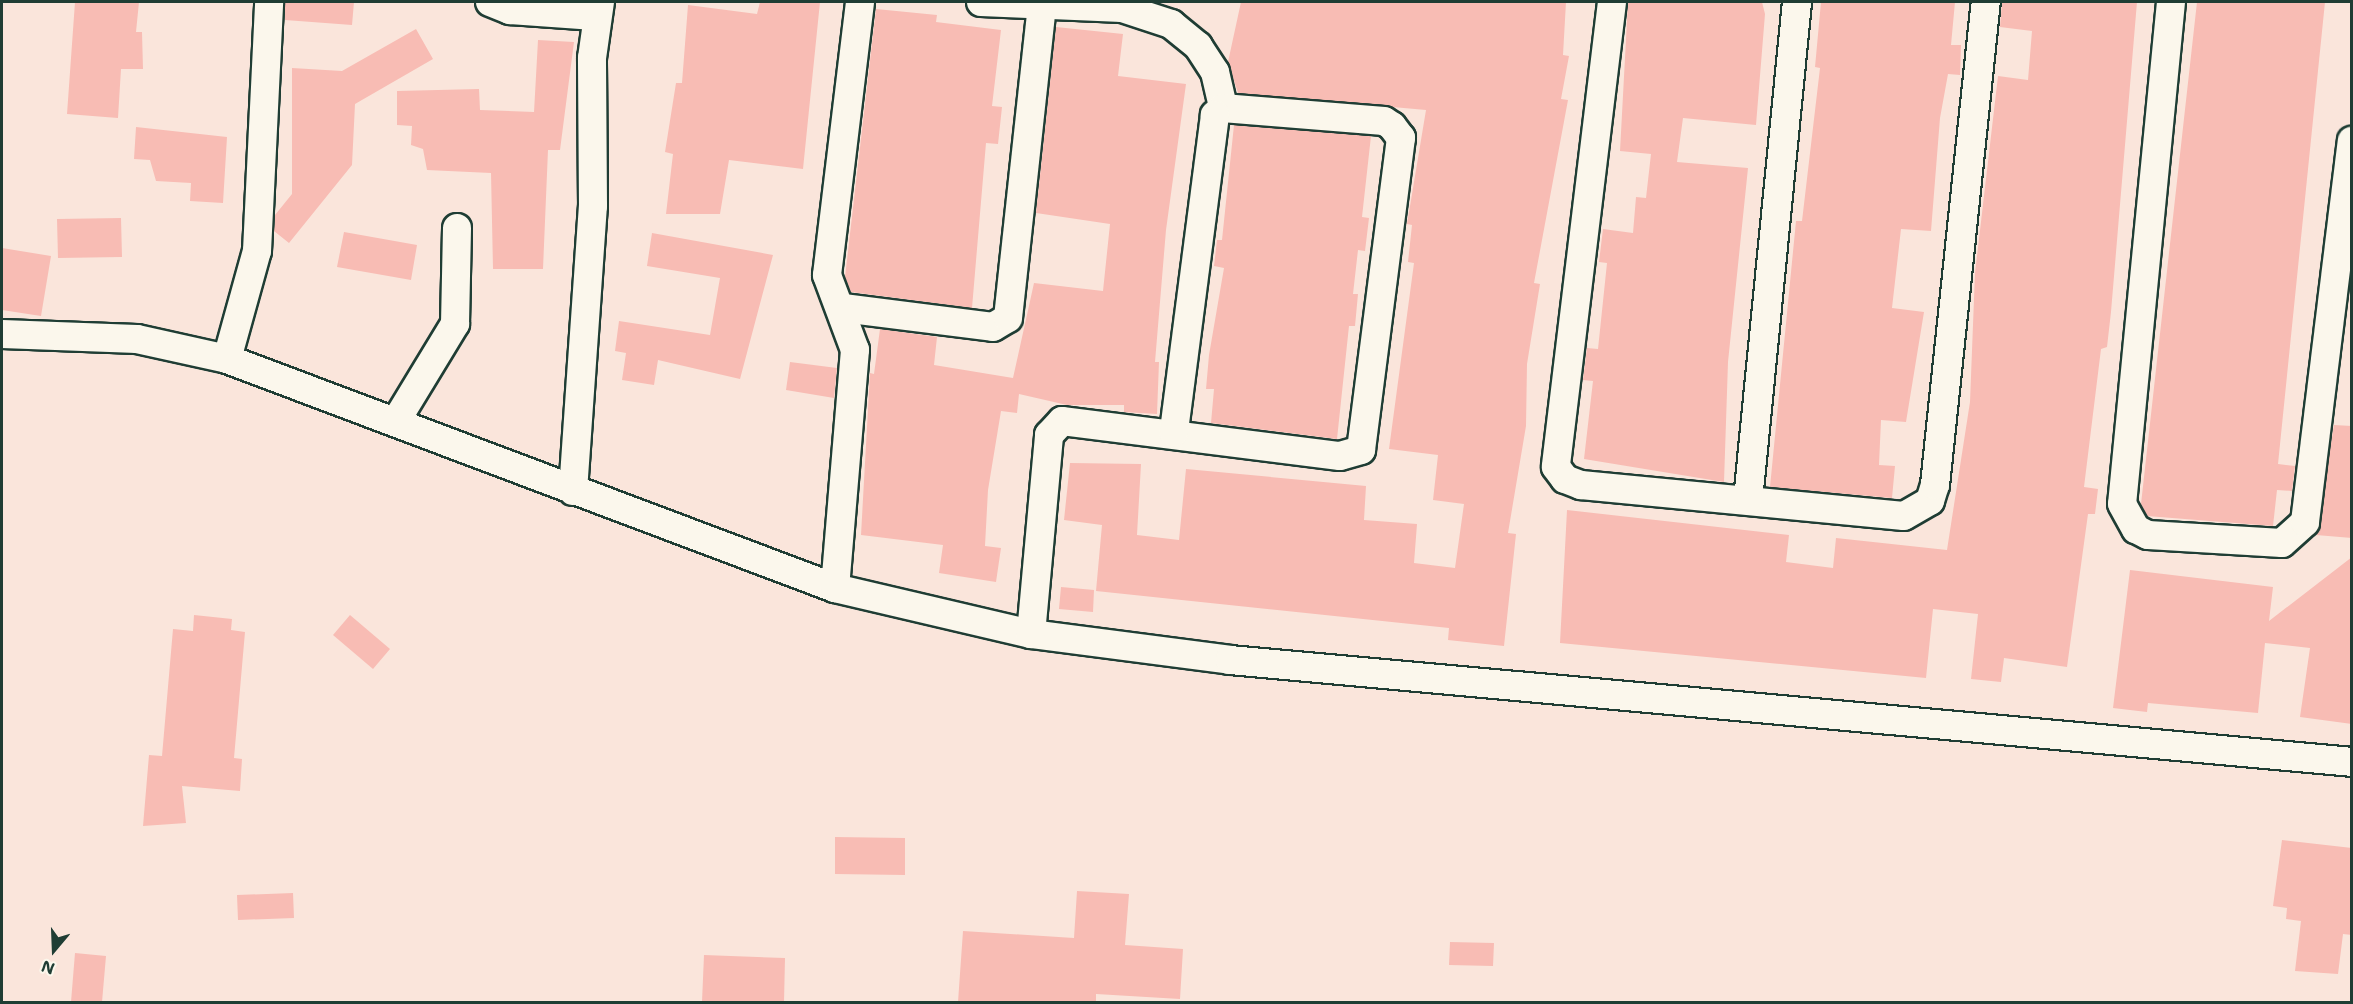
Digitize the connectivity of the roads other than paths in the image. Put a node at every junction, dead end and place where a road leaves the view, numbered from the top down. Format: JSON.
{"nodes":[{"id":1,"x":269,"y":2,"type":"edge"},
{"id":2,"x":490,"y":2,"type":"edge"},
{"id":3,"x":860,"y":2,"type":"edge"},
{"id":4,"x":981,"y":2,"type":"edge"},
{"id":5,"x":1612,"y":2,"type":"edge"},
{"id":6,"x":1797,"y":2,"type":"edge"},
{"id":7,"x":1986,"y":2,"type":"edge"},
{"id":8,"x":2171,"y":2,"type":"edge"},
{"id":9,"x":1042,"y":7,"type":"junction"},
{"id":10,"x":597,"y":9,"type":"edge"},
{"id":11,"x":1223,"y":108,"type":"junction"},
{"id":12,"x":2352,"y":141,"type":"edge"},
{"id":13,"x":457,"y":228,"type":"dead end"},
{"id":14,"x":843,"y":308,"type":"junction"},
{"id":15,"x":2,"y":334,"type":"edge"},
{"id":16,"x":227,"y":359,"type":"junction"},
{"id":17,"x":396,"y":421,"type":"junction"},
{"id":18,"x":1174,"y":432,"type":"junction"},
{"id":19,"x":573,"y":491,"type":"junction"},
{"id":20,"x":1748,"y":500,"type":"junction"},
{"id":21,"x":835,"y":588,"type":"junction"},
{"id":22,"x":1031,"y":634,"type":"junction"},
{"id":23,"x":2352,"y":762,"type":"edge"}],
"edges":[{"from":1,"to":16,"type":"street"},
{"from":2,"to":10,"type":"street"},
{"from":3,"to":14,"type":"street"},
{"from":4,"to":9,"type":"street"},
{"from":5,"to":20,"type":"street"},
{"from":6,"to":20,"type":"street"},
{"from":7,"to":20,"type":"street"},
{"from":8,"to":12,"type":"street"},
{"from":9,"to":11,"type":"street"},
{"from":9,"to":14,"type":"street"},
{"from":10,"to":19,"type":"street"},
{"from":11,"to":18,"type":"street"},
{"from":11,"to":18,"type":"street"},
{"from":13,"to":17,"type":"street"},
{"from":14,"to":21,"type":"street"},
{"from":15,"to":16,"type":"street"},
{"from":16,"to":17,"type":"street"},
{"from":17,"to":19,"type":"street"},
{"from":18,"to":22,"type":"street"},
{"from":19,"to":21,"type":"street"},
{"from":21,"to":22,"type":"street"},
{"from":22,"to":23,"type":"street"}]}
